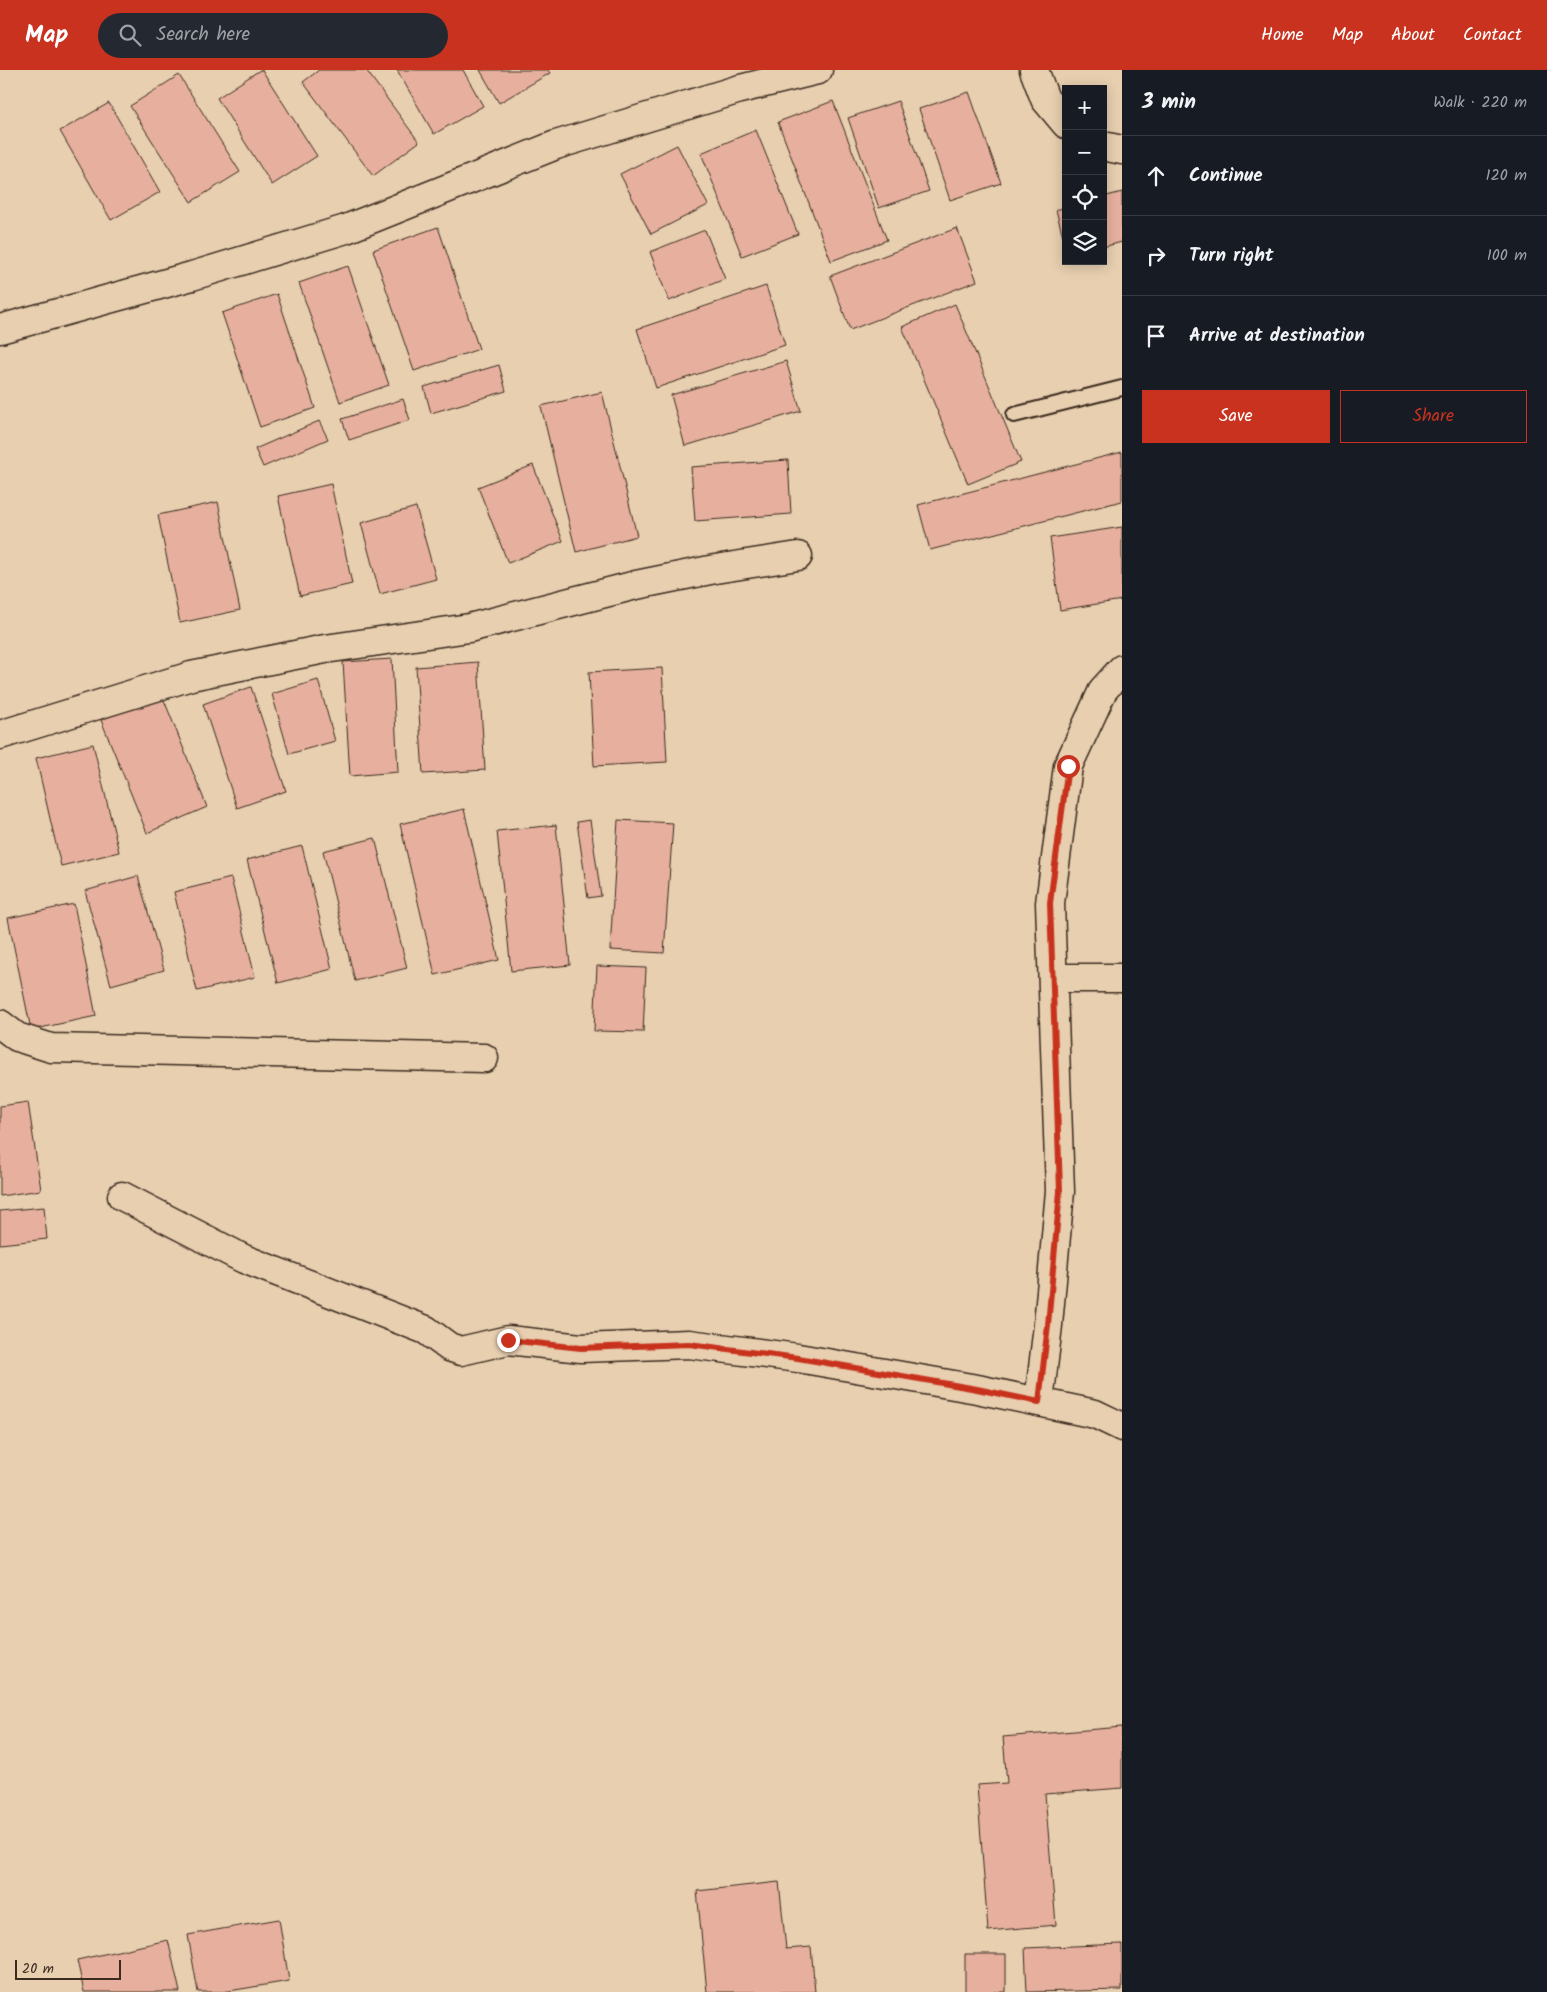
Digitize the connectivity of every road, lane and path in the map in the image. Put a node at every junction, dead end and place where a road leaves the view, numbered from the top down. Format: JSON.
{"nodes":[{"id":1,"x":818,"y":70,"type":"edge"},
{"id":2,"x":1034,"y":70,"type":"edge"},
{"id":3,"x":1062,"y":119,"type":"edge"},
{"id":4,"x":1107,"y":147,"type":"edge"},
{"id":5,"x":1122,"y":150,"type":"edge"},
{"id":6,"x":0,"y":329,"type":"edge"},
{"id":7,"x":1122,"y":388,"type":"edge"},
{"id":8,"x":1014,"y":415,"type":"dead end"},
{"id":9,"x":798,"y":556,"type":"dead end"},
{"id":10,"x":1122,"y":669,"type":"edge"},
{"id":11,"x":0,"y":735,"type":"edge"},
{"id":12,"x":1053,"y":978,"type":"junction"},
{"id":13,"x":1122,"y":978,"type":"edge"},
{"id":14,"x":0,"y":1024,"type":"edge"},
{"id":15,"x":484,"y":1058,"type":"dead end"},
{"id":16,"x":122,"y":1196,"type":"dead end"},
{"id":17,"x":1039,"y":1402,"type":"junction"},
{"id":18,"x":1122,"y":1428,"type":"edge"}],
"edges":[{"from":1,"to":6,"type":"street"},
{"from":2,"to":3,"type":"street"},
{"from":4,"to":5,"type":"street"},
{"from":7,"to":8,"type":"lane"},
{"from":9,"to":11,"type":"street"},
{"from":10,"to":12,"type":"street"},
{"from":12,"to":13,"type":"street"},
{"from":12,"to":17,"type":"street"},
{"from":14,"to":15,"type":"street"},
{"from":16,"to":17,"type":"street"},
{"from":17,"to":18,"type":"street"}]}
